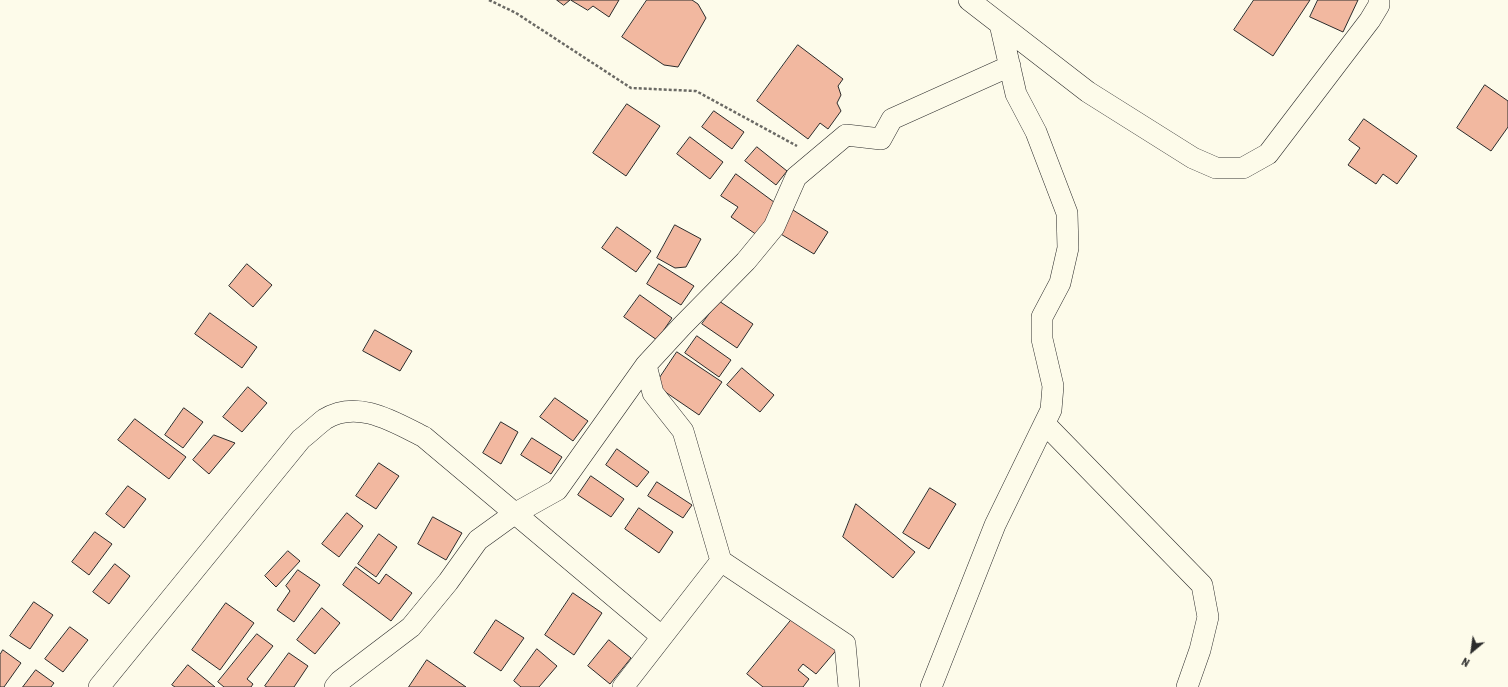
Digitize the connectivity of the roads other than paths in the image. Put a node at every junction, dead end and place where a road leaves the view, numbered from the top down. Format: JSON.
{"nodes":[{"id":1,"x":969,"y":0,"type":"edge"},
{"id":2,"x":1379,"y":0,"type":"edge"},
{"id":3,"x":1000,"y":24,"type":"junction"},
{"id":4,"x":1010,"y":66,"type":"junction"},
{"id":5,"x":646,"y":365,"type":"junction"},
{"id":6,"x":1045,"y":424,"type":"junction"},
{"id":7,"x":514,"y":514,"type":"junction"},
{"id":8,"x":721,"y":560,"type":"junction"},
{"id":9,"x":661,"y":636,"type":"junction"},
{"id":10,"x":101,"y":686,"type":"edge"},
{"id":11,"x":335,"y":687,"type":"edge"},
{"id":12,"x":623,"y":687,"type":"edge"},
{"id":13,"x":849,"y":687,"type":"edge"},
{"id":14,"x":931,"y":687,"type":"edge"},
{"id":15,"x":1187,"y":687,"type":"edge"}],
"edges":[{"from":1,"to":3,"type":"street"},
{"from":2,"to":3,"type":"street"},
{"from":3,"to":4,"type":"street"},
{"from":4,"to":5,"type":"street"},
{"from":4,"to":6,"type":"street"},
{"from":5,"to":7,"type":"street"},
{"from":5,"to":8,"type":"street"},
{"from":6,"to":14,"type":"street"},
{"from":6,"to":15,"type":"street"},
{"from":7,"to":9,"type":"street"},
{"from":7,"to":10,"type":"street"},
{"from":7,"to":11,"type":"street"},
{"from":8,"to":9,"type":"street"},
{"from":8,"to":13,"type":"street"},
{"from":9,"to":12,"type":"street"}]}
